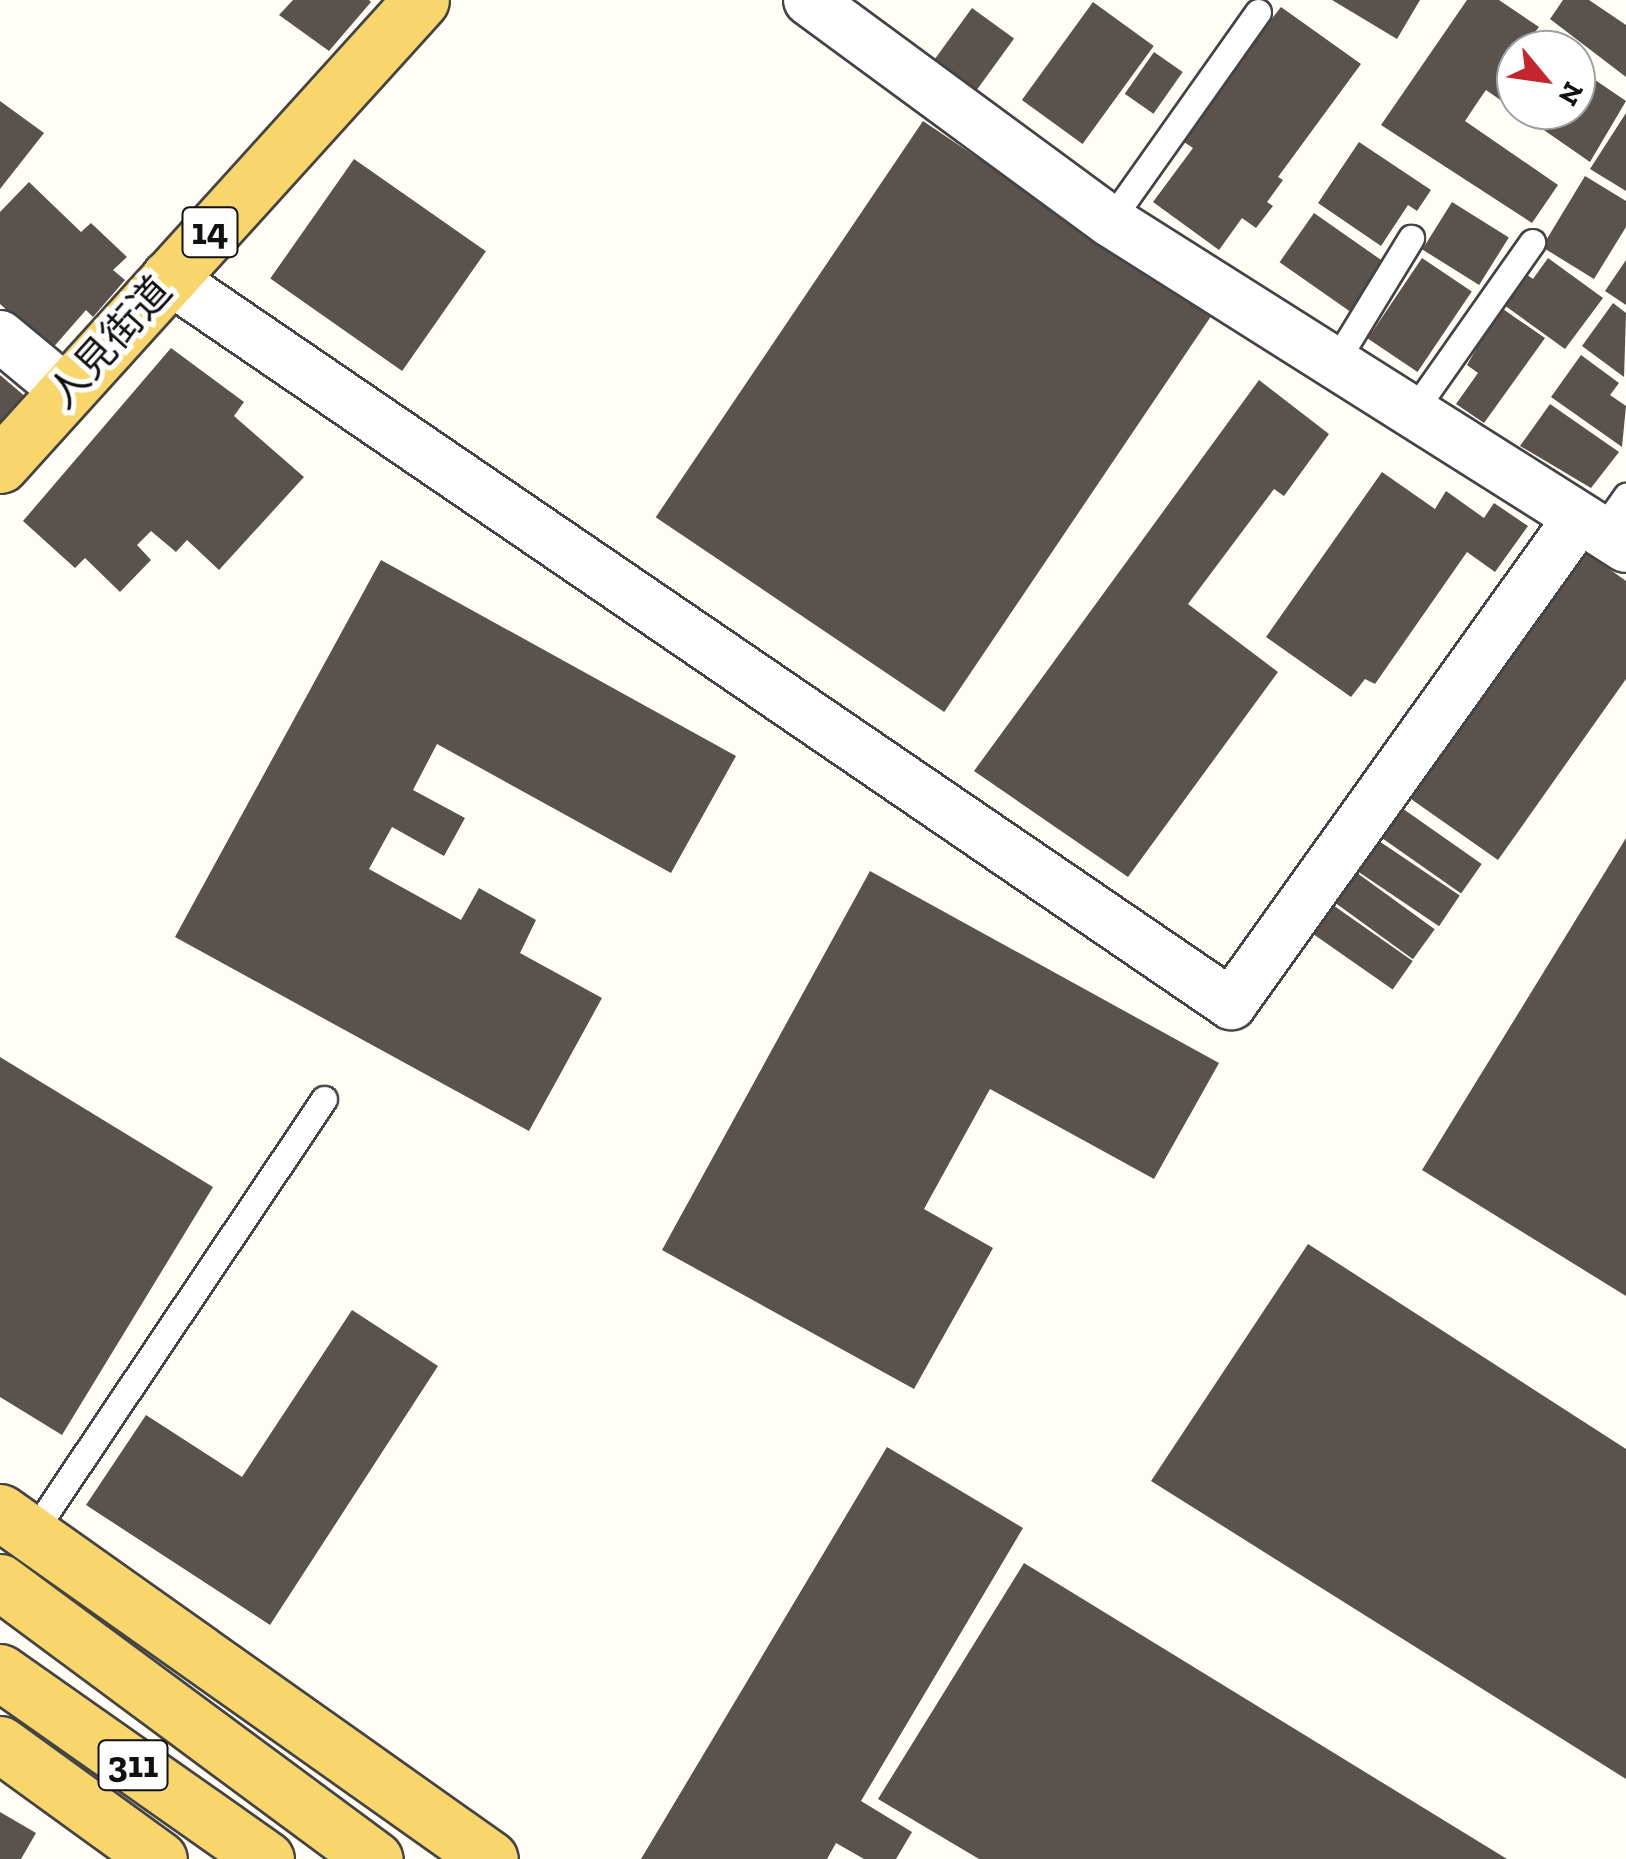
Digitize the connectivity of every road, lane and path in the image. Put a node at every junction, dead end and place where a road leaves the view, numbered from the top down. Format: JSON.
{"nodes":[{"id":1,"x":422,"y":0,"type":"edge"},
{"id":2,"x":808,"y":0,"type":"edge"},
{"id":3,"x":1258,"y":12,"type":"dead end"},
{"id":4,"x":1110,"y":222,"type":"junction"},
{"id":5,"x":1411,"y":238,"type":"dead end"},
{"id":6,"x":1532,"y":242,"type":"dead end"},
{"id":7,"x":167,"y":277,"type":"junction"},
{"id":8,"x":0,"y":336,"type":"edge"},
{"id":9,"x":1334,"y":364,"type":"junction"},
{"id":10,"x":65,"y":390,"type":"junction"},
{"id":11,"x":1412,"y":413,"type":"junction"},
{"id":12,"x":0,"y":465,"type":"edge"},
{"id":13,"x":1608,"y":523,"type":"edge"},
{"id":14,"x":324,"y":1099,"type":"dead end"},
{"id":15,"x":16,"y":1523,"type":"edge"},
{"id":16,"x":0,"y":1582,"type":"edge"},
{"id":17,"x":0,"y":1672,"type":"edge"},
{"id":18,"x":0,"y":1744,"type":"edge"},
{"id":19,"x":159,"y":1859,"type":"edge"},
{"id":20,"x":266,"y":1859,"type":"edge"},
{"id":21,"x":375,"y":1859,"type":"edge"},
{"id":22,"x":490,"y":1859,"type":"edge"}],
"edges":[{"from":1,"to":7,"type":"main road","name":"人見街道","number":"14"},
{"from":2,"to":4,"type":"street"},
{"from":3,"to":4,"type":"lane"},
{"from":4,"to":9,"type":"street"},
{"from":5,"to":9,"type":"lane"},
{"from":6,"to":11,"type":"lane"},
{"from":7,"to":10,"type":"main road","name":"人見街道","number":"14"},
{"from":7,"to":13,"type":"street"},
{"from":8,"to":10,"type":"street"},
{"from":9,"to":11,"type":"street"},
{"from":10,"to":12,"type":"main road","name":"人見街道","number":"14"},
{"from":11,"to":13,"type":"street"},
{"from":14,"to":15,"type":"lane"},
{"from":15,"to":22,"type":"main road"},
{"from":16,"to":21,"type":"main road","number":"311"},
{"from":17,"to":20,"type":"main road","number":"311"},
{"from":18,"to":19,"type":"main road"}]}
